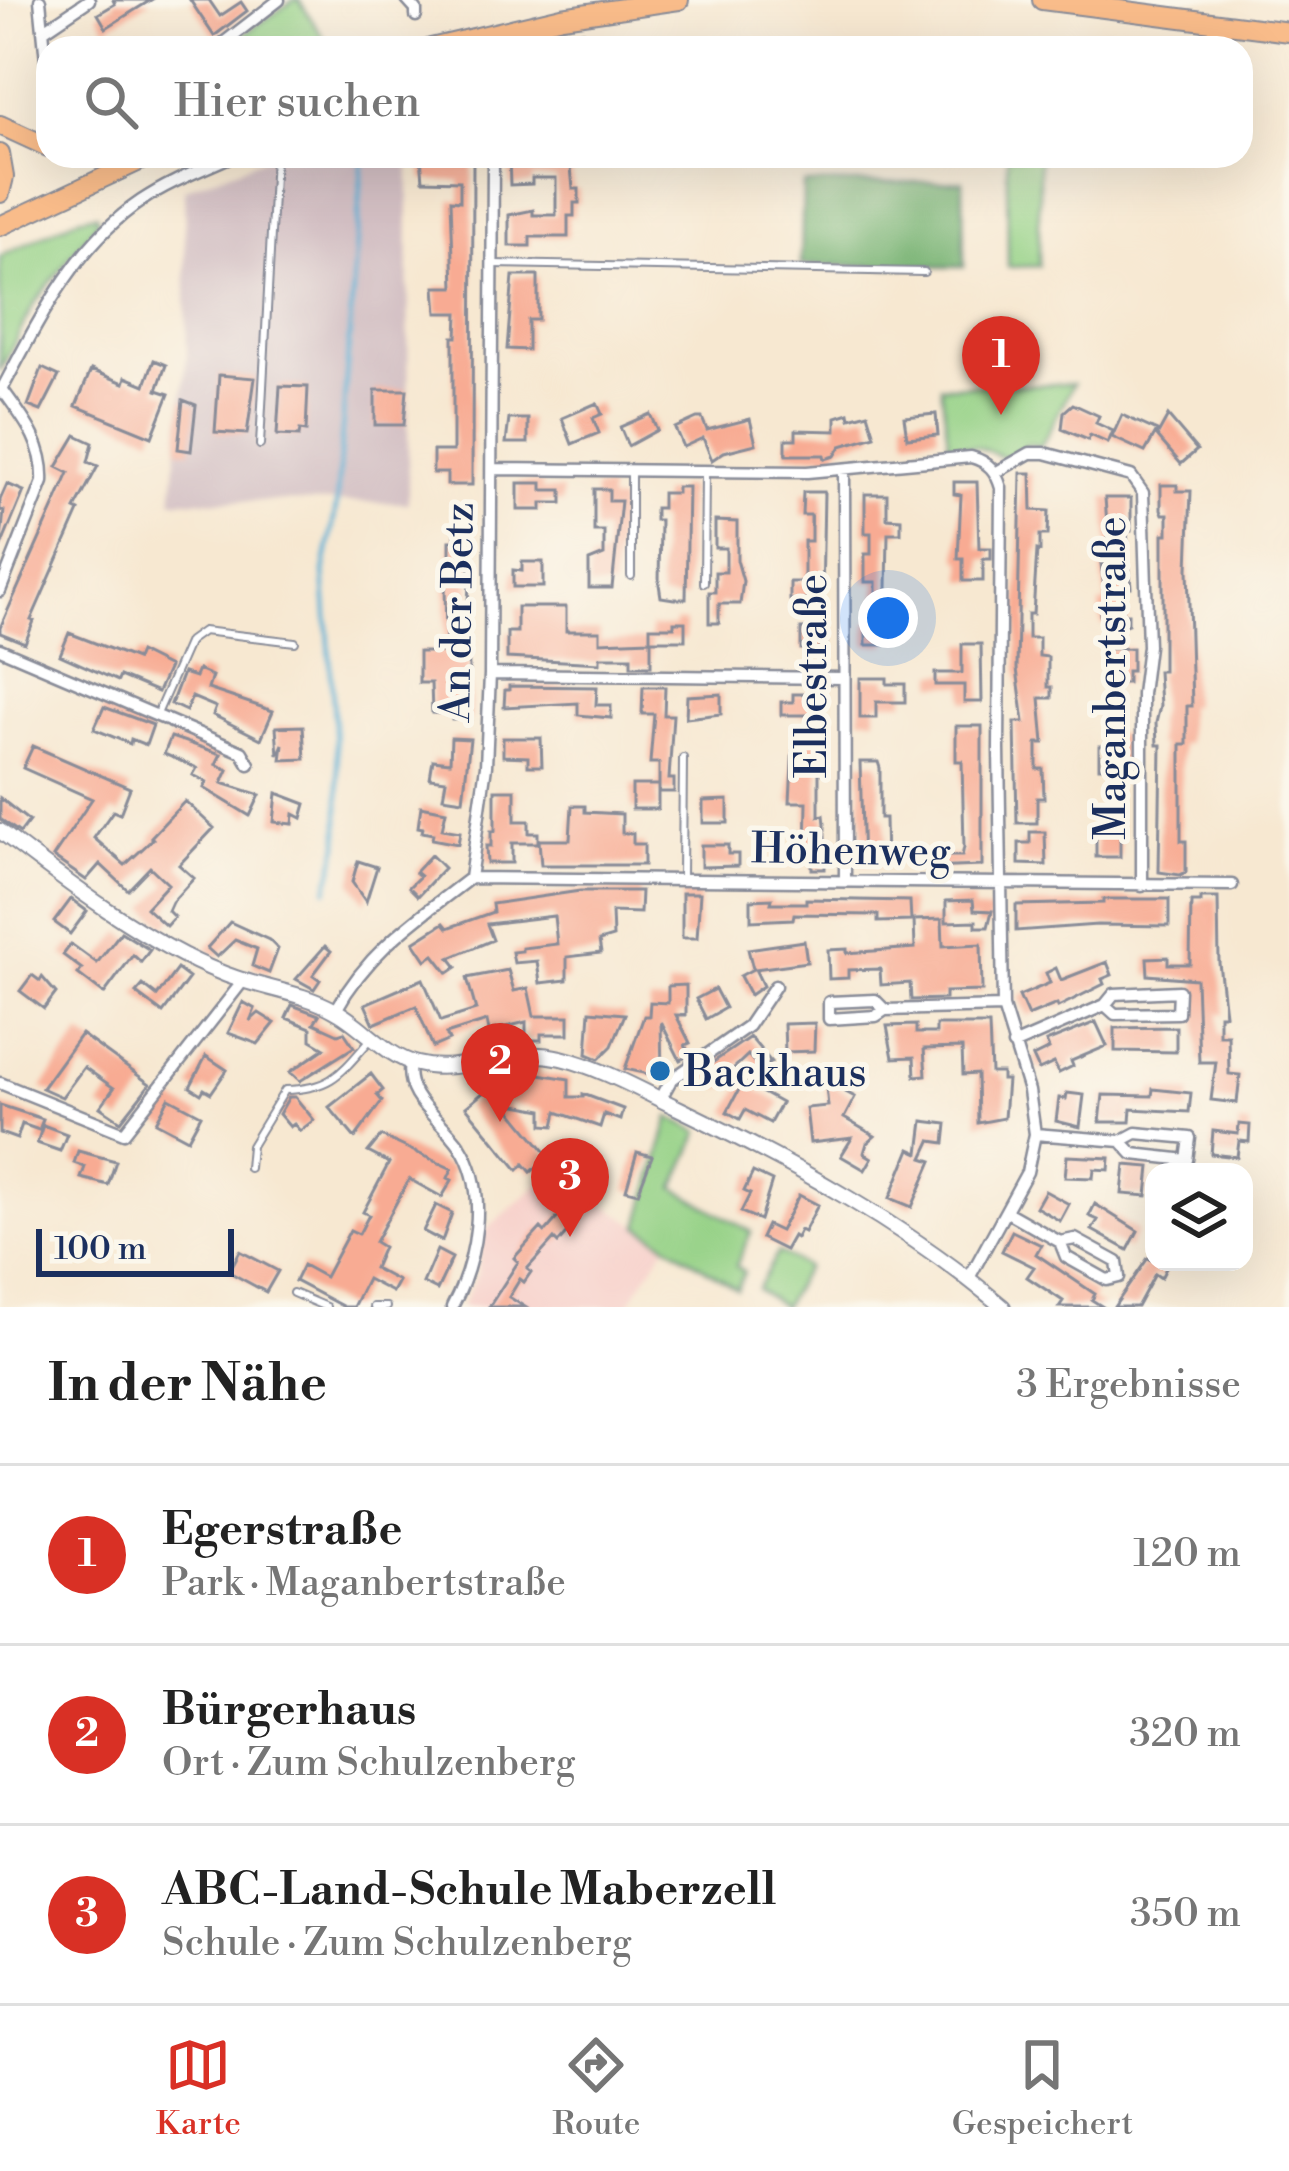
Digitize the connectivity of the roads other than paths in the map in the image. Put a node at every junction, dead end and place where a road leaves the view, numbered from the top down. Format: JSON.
{"nodes":[{"id":1,"x":40,"y":0,"type":"edge"},
{"id":2,"x":89,"y":0,"type":"edge"},
{"id":3,"x":279,"y":0,"type":"edge"},
{"id":4,"x":406,"y":0,"type":"edge"},
{"id":5,"x":679,"y":0,"type":"edge"},
{"id":6,"x":1042,"y":0,"type":"edge"},
{"id":7,"x":416,"y":16,"type":"dead end"},
{"id":8,"x":43,"y":32,"type":"junction"},
{"id":9,"x":1289,"y":32,"type":"edge"},
{"id":10,"x":43,"y":36,"type":"edge"},
{"id":11,"x":233,"y":36,"type":"edge"},
{"id":12,"x":482,"y":36,"type":"edge"},
{"id":13,"x":0,"y":124,"type":"edge"},
{"id":14,"x":36,"y":141,"type":"edge"},
{"id":15,"x":0,"y":154,"type":"edge"},
{"id":16,"x":124,"y":168,"type":"edge"},
{"id":17,"x":206,"y":168,"type":"edge"},
{"id":18,"x":273,"y":168,"type":"edge"},
{"id":19,"x":493,"y":168,"type":"edge"},
{"id":20,"x":0,"y":193,"type":"edge"},
{"id":21,"x":0,"y":226,"type":"edge"},
{"id":22,"x":492,"y":265,"type":"junction"},
{"id":23,"x":924,"y":272,"type":"dead end"},
{"id":24,"x":1,"y":391,"type":"edge"},
{"id":25,"x":260,"y":445,"type":"dead end"},
{"id":26,"x":492,"y":469,"type":"junction"},
{"id":27,"x":844,"y":470,"type":"junction"},
{"id":28,"x":631,"y":472,"type":"junction"},
{"id":29,"x":705,"y":473,"type":"junction"},
{"id":30,"x":995,"y":473,"type":"junction"},
{"id":31,"x":631,"y":576,"type":"dead end"},
{"id":32,"x":704,"y":583,"type":"dead end"},
{"id":33,"x":0,"y":591,"type":"edge"},
{"id":34,"x":295,"y":642,"type":"dead end"},
{"id":35,"x":0,"y":649,"type":"edge"},
{"id":36,"x":490,"y":674,"type":"junction"},
{"id":37,"x":844,"y":678,"type":"junction"},
{"id":38,"x":157,"y":714,"type":"junction"},
{"id":39,"x":683,"y":758,"type":"dead end"},
{"id":40,"x":249,"y":764,"type":"dead end"},
{"id":41,"x":0,"y":831,"type":"edge"},
{"id":42,"x":470,"y":878,"type":"junction"},
{"id":43,"x":682,"y":881,"type":"junction"},
{"id":44,"x":845,"y":881,"type":"junction"},
{"id":45,"x":1000,"y":884,"type":"junction"},
{"id":46,"x":1232,"y":885,"type":"dead end"},
{"id":47,"x":1142,"y":886,"type":"junction"},
{"id":48,"x":243,"y":980,"type":"junction"},
{"id":49,"x":775,"y":986,"type":"dead end"},
{"id":50,"x":1105,"y":1005,"type":"junction"},
{"id":51,"x":1003,"y":1007,"type":"junction"},
{"id":52,"x":336,"y":1010,"type":"junction"},
{"id":53,"x":885,"y":1010,"type":"junction"},
{"id":54,"x":373,"y":1037,"type":"junction"},
{"id":55,"x":1013,"y":1045,"type":"junction"},
{"id":56,"x":410,"y":1062,"type":"junction"},
{"id":57,"x":0,"y":1082,"type":"edge"},
{"id":58,"x":660,"y":1100,"type":"junction"},
{"id":59,"x":1035,"y":1134,"type":"junction"},
{"id":60,"x":1121,"y":1141,"type":"junction"},
{"id":61,"x":249,"y":1168,"type":"dead end"},
{"id":62,"x":1007,"y":1212,"type":"junction"},
{"id":63,"x":1060,"y":1242,"type":"junction"},
{"id":64,"x":969,"y":1278,"type":"junction"},
{"id":65,"x":292,"y":1293,"type":"dead end"},
{"id":66,"x":326,"y":1307,"type":"edge"},
{"id":67,"x":373,"y":1307,"type":"edge"},
{"id":68,"x":386,"y":1307,"type":"edge"},
{"id":69,"x":452,"y":1307,"type":"edge"},
{"id":70,"x":1004,"y":1307,"type":"edge"}],
"edges":[{"from":1,"to":8,"type":"street"},
{"from":2,"to":8,"type":"street"},
{"from":3,"to":11,"type":"street"},
{"from":4,"to":7,"type":"street"},
{"from":5,"to":12,"type":"main road"},
{"from":6,"to":9,"type":"main road"},
{"from":8,"to":10,"type":"street"},
{"from":13,"to":14,"type":"main road"},
{"from":15,"to":20,"type":"main road"},
{"from":16,"to":21,"type":"main road"},
{"from":17,"to":24,"type":"street"},
{"from":18,"to":25,"type":"lane"},
{"from":19,"to":22,"type":"street","name":"An der Betz"},
{"from":22,"to":23,"type":"lane"},
{"from":22,"to":26,"type":"street","name":"An der Betz"},
{"from":24,"to":33,"type":"street"},
{"from":26,"to":28,"type":"street"},
{"from":26,"to":36,"type":"street","name":"An der Betz"},
{"from":27,"to":29,"type":"street"},
{"from":27,"to":30,"type":"street"},
{"from":27,"to":37,"type":"street","name":"Elbestraße"},
{"from":28,"to":29,"type":"street"},
{"from":28,"to":31,"type":"lane"},
{"from":29,"to":32,"type":"lane"},
{"from":30,"to":45,"type":"street"},
{"from":30,"to":47,"type":"street","name":"Maganbertstraße"},
{"from":34,"to":38,"type":"lane"},
{"from":35,"to":38,"type":"street"},
{"from":36,"to":37,"type":"street"},
{"from":36,"to":42,"type":"street","name":"An der Betz"},
{"from":37,"to":44,"type":"street","name":"Elbestraße"},
{"from":38,"to":40,"type":"street"},
{"from":39,"to":43,"type":"lane"},
{"from":41,"to":48,"type":"street"},
{"from":42,"to":43,"type":"street","name":"Höhenweg"},
{"from":42,"to":52,"type":"street"},
{"from":43,"to":44,"type":"street","name":"Höhenweg"},
{"from":44,"to":45,"type":"street","name":"Höhenweg"},
{"from":45,"to":47,"type":"street","name":"Höhenweg"},
{"from":45,"to":51,"type":"street"},
{"from":46,"to":47,"type":"street","name":"Höhenweg"},
{"from":48,"to":52,"type":"street"},
{"from":48,"to":57,"type":"street"},
{"from":49,"to":58,"type":"street"},
{"from":50,"to":50,"type":"street"},
{"from":50,"to":55,"type":"street"},
{"from":51,"to":53,"type":"street"},
{"from":51,"to":55,"type":"street"},
{"from":52,"to":54,"type":"street"},
{"from":53,"to":53,"type":"street"},
{"from":54,"to":56,"type":"street"},
{"from":54,"to":61,"type":"lane"},
{"from":55,"to":59,"type":"street"},
{"from":56,"to":58,"type":"street"},
{"from":56,"to":69,"type":"street"},
{"from":58,"to":64,"type":"street"},
{"from":59,"to":60,"type":"street"},
{"from":59,"to":62,"type":"street"},
{"from":60,"to":60,"type":"street"},
{"from":62,"to":63,"type":"street"},
{"from":62,"to":64,"type":"street"},
{"from":63,"to":63,"type":"street"},
{"from":64,"to":70,"type":"street"},
{"from":65,"to":66,"type":"lane"},
{"from":67,"to":68,"type":"lane"}]}
